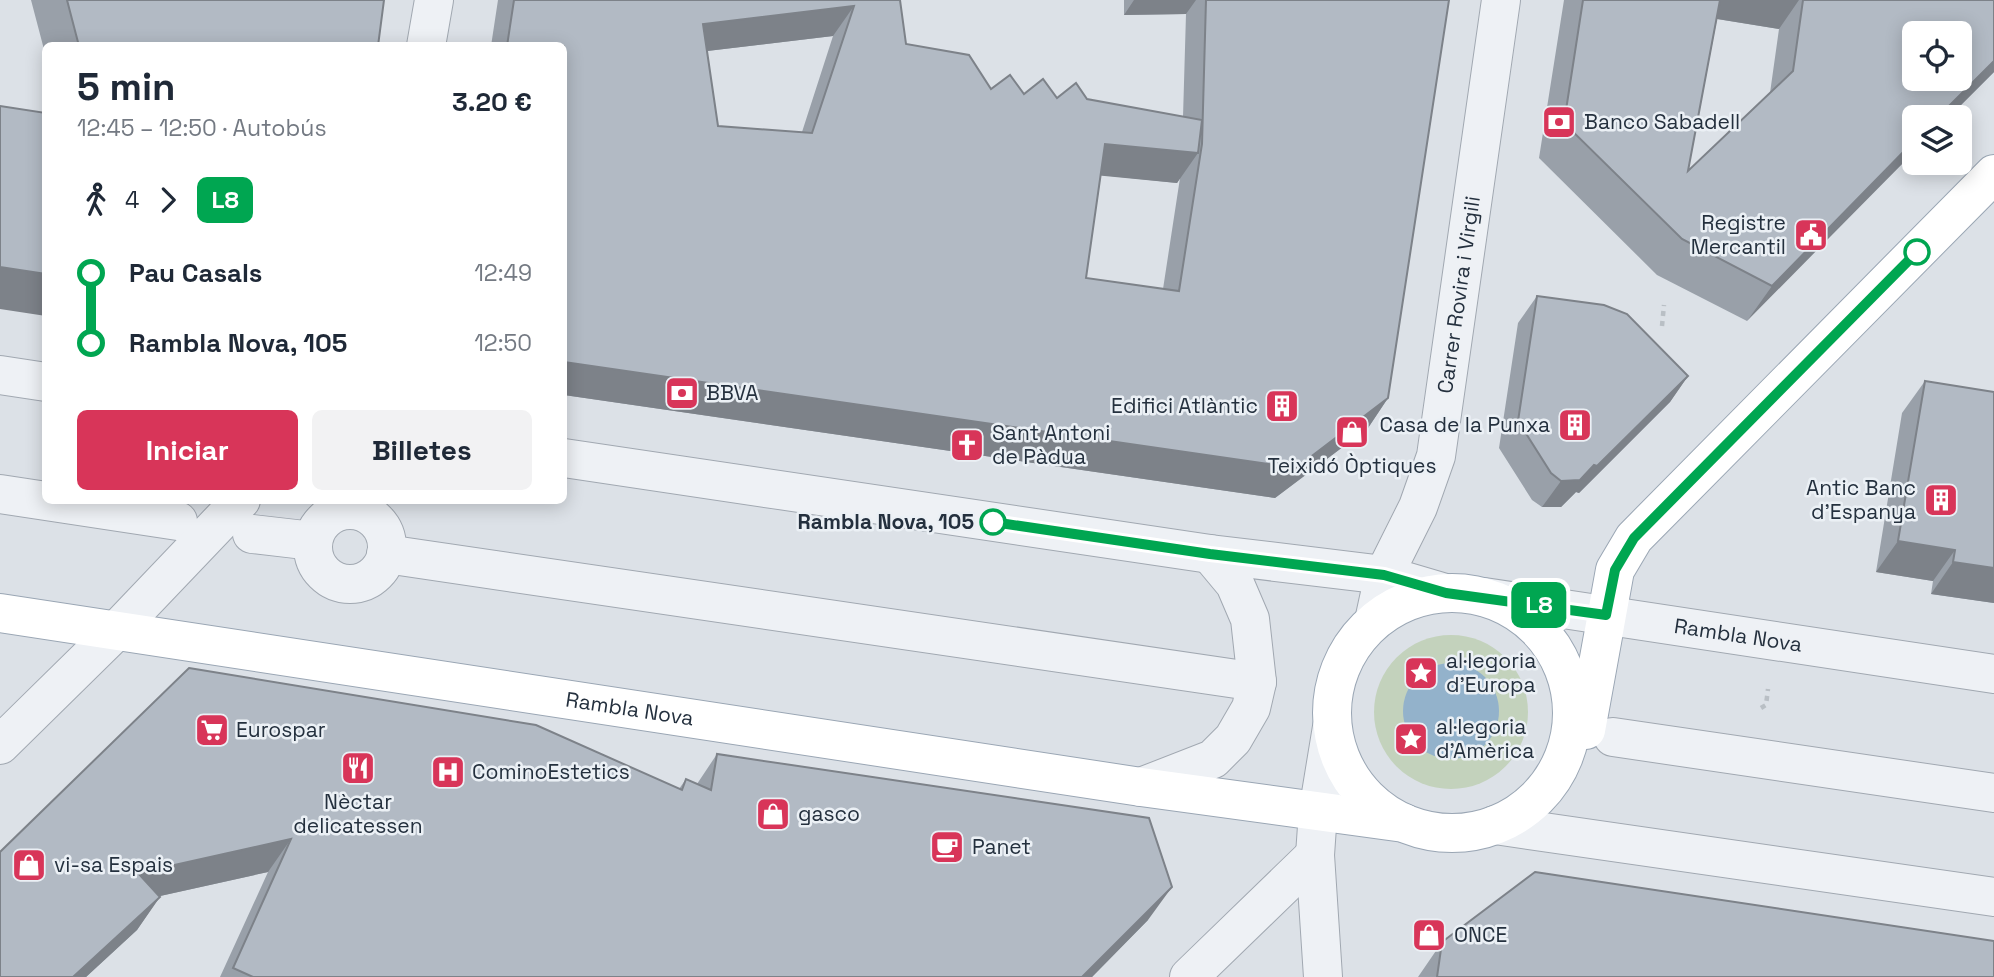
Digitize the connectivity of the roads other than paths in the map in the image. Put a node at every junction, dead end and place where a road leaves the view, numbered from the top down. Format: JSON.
{"nodes":[{"id":1,"x":434,"y":0,"type":"edge"},
{"id":2,"x":1501,"y":0,"type":"edge"},
{"id":3,"x":427,"y":42,"type":"edge"},
{"id":4,"x":1994,"y":174,"type":"edge"},
{"id":5,"x":0,"y":375,"type":"edge"},
{"id":6,"x":42,"y":381,"type":"edge"},
{"id":7,"x":567,"y":458,"type":"edge"},
{"id":8,"x":0,"y":494,"type":"edge"},
{"id":9,"x":42,"y":499,"type":"edge"},
{"id":10,"x":83,"y":504,"type":"edge"},
{"id":11,"x":158,"y":513,"type":"edge"},
{"id":12,"x":246,"y":517,"type":"edge"},
{"id":13,"x":313,"y":541,"type":"junction"},
{"id":14,"x":386,"y":554,"type":"junction"},
{"id":15,"x":1210,"y":554,"type":"junction"},
{"id":16,"x":1384,"y":575,"type":"junction"},
{"id":17,"x":1446,"y":593,"type":"junction"},
{"id":18,"x":1484,"y":597,"type":"junction"},
{"id":19,"x":0,"y":614,"type":"edge"},
{"id":20,"x":1606,"y":615,"type":"junction"},
{"id":21,"x":1374,"y":621,"type":"junction"},
{"id":22,"x":116,"y":631,"type":"junction"},
{"id":23,"x":1994,"y":674,"type":"edge"},
{"id":24,"x":1257,"y":681,"type":"junction"},
{"id":25,"x":1332,"y":727,"type":"junction"},
{"id":26,"x":1613,"y":737,"type":"dead end"},
{"id":27,"x":0,"y":745,"type":"edge"},
{"id":28,"x":1566,"y":754,"type":"junction"},
{"id":29,"x":1142,"y":787,"type":"junction"},
{"id":30,"x":1994,"y":793,"type":"edge"},
{"id":31,"x":1318,"y":811,"type":"junction"},
{"id":32,"x":1404,"y":824,"type":"junction"},
{"id":33,"x":1495,"y":825,"type":"junction"},
{"id":34,"x":1315,"y":855,"type":"junction"},
{"id":35,"x":1994,"y":897,"type":"edge"},
{"id":36,"x":1189,"y":977,"type":"edge"},
{"id":37,"x":1323,"y":977,"type":"edge"}],
"edges":[{"from":1,"to":3,"type":"street"},
{"from":2,"to":16,"type":"street","name":"Carrer Rovira i Virgili"},
{"from":4,"to":20,"type":"main road"},
{"from":5,"to":6,"type":"street"},
{"from":7,"to":15,"type":"street"},
{"from":8,"to":9,"type":"street"},
{"from":10,"to":11,"type":"street"},
{"from":12,"to":13,"type":"street"},
{"from":12,"to":22,"type":"street"},
{"from":13,"to":14,"type":"street"},
{"from":13,"to":14,"type":"street"},
{"from":14,"to":24,"type":"street"},
{"from":15,"to":16,"type":"street"},
{"from":15,"to":24,"type":"street"},
{"from":16,"to":17,"type":"street"},
{"from":16,"to":21,"type":"street","name":"Carrer Rovira i Virgili"},
{"from":17,"to":18,"type":"main road"},
{"from":17,"to":21,"type":"main road"},
{"from":18,"to":20,"type":"street","name":"Rambla Nova"},
{"from":18,"to":28,"type":"main road"},
{"from":19,"to":22,"type":"main road","name":"Rambla Nova"},
{"from":20,"to":23,"type":"street","name":"Rambla Nova"},
{"from":20,"to":28,"type":"main road"},
{"from":21,"to":25,"type":"main road"},
{"from":22,"to":27,"type":"street"},
{"from":22,"to":29,"type":"main road","name":"Rambla Nova"},
{"from":24,"to":29,"type":"street"},
{"from":25,"to":31,"type":"street"},
{"from":25,"to":32,"type":"main road"},
{"from":26,"to":30,"type":"street"},
{"from":28,"to":33,"type":"main road"},
{"from":29,"to":31,"type":"main road","name":"Rambla Nova"},
{"from":31,"to":32,"type":"main road","name":"Rambla Nova"},
{"from":31,"to":34,"type":"street"},
{"from":32,"to":33,"type":"main road"},
{"from":33,"to":35,"type":"street"},
{"from":34,"to":36,"type":"street"},
{"from":34,"to":37,"type":"street"}]}
